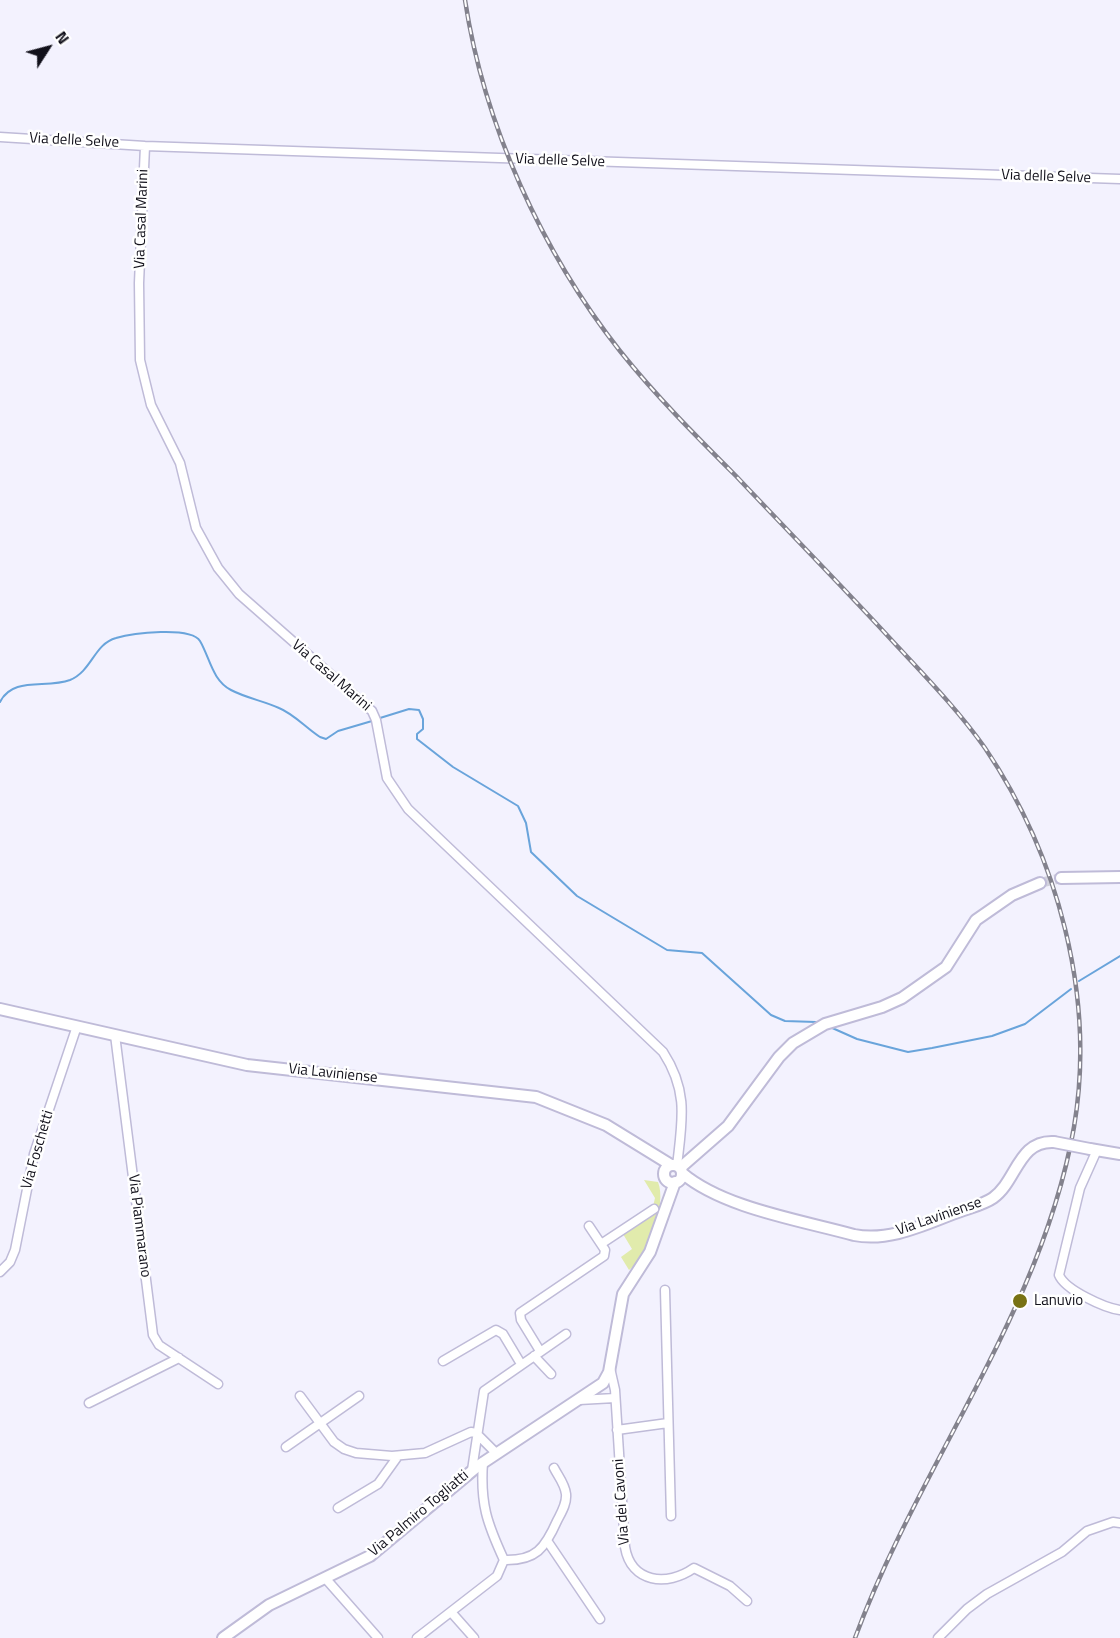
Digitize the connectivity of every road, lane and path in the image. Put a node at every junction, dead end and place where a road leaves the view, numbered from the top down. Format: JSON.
{"nodes":[{"id":1,"x":0,"y":137,"type":"edge"},
{"id":2,"x":145,"y":146,"type":"junction"},
{"id":3,"x":1120,"y":179,"type":"edge"},
{"id":4,"x":1120,"y":877,"type":"edge"},
{"id":5,"x":1061,"y":878,"type":"tunnel mouth"},
{"id":6,"x":1040,"y":883,"type":"tunnel mouth"},
{"id":7,"x":0,"y":1009,"type":"edge"},
{"id":8,"x":77,"y":1026,"type":"junction"},
{"id":9,"x":115,"y":1035,"type":"junction"},
{"id":10,"x":1093,"y":1150,"type":"junction"},
{"id":11,"x":1120,"y":1154,"type":"edge"},
{"id":12,"x":674,"y":1173,"type":"junction"},
{"id":13,"x":654,"y":1209,"type":"dead end"},
{"id":14,"x":589,"y":1226,"type":"dead end"},
{"id":15,"x":602,"y":1244,"type":"junction"},
{"id":16,"x":0,"y":1272,"type":"edge"},
{"id":17,"x":665,"y":1290,"type":"dead end"},
{"id":18,"x":1120,"y":1310,"type":"edge"},
{"id":19,"x":566,"y":1334,"type":"dead end"},
{"id":20,"x":537,"y":1353,"type":"junction"},
{"id":21,"x":179,"y":1358,"type":"junction"},
{"id":22,"x":443,"y":1361,"type":"dead end"},
{"id":23,"x":521,"y":1364,"type":"junction"},
{"id":24,"x":610,"y":1368,"type":"junction"},
{"id":25,"x":551,"y":1374,"type":"dead end"},
{"id":26,"x":218,"y":1384,"type":"dead end"},
{"id":27,"x":359,"y":1395,"type":"dead end"},
{"id":28,"x":300,"y":1396,"type":"dead end"},
{"id":29,"x":615,"y":1398,"type":"junction"},
{"id":30,"x":579,"y":1400,"type":"junction"},
{"id":31,"x":89,"y":1403,"type":"dead end"},
{"id":32,"x":320,"y":1423,"type":"junction"},
{"id":33,"x":668,"y":1423,"type":"junction"},
{"id":34,"x":617,"y":1430,"type":"junction"},
{"id":35,"x":478,"y":1435,"type":"junction"},
{"id":36,"x":286,"y":1447,"type":"dead end"},
{"id":37,"x":496,"y":1453,"type":"junction"},
{"id":38,"x":398,"y":1456,"type":"junction"},
{"id":39,"x":483,"y":1462,"type":"junction"},
{"id":40,"x":554,"y":1468,"type":"dead end"},
{"id":41,"x":472,"y":1470,"type":"junction"},
{"id":42,"x":338,"y":1508,"type":"dead end"},
{"id":43,"x":671,"y":1516,"type":"dead end"},
{"id":44,"x":1120,"y":1523,"type":"edge"},
{"id":45,"x":548,"y":1542,"type":"junction"},
{"id":46,"x":504,"y":1560,"type":"junction"},
{"id":47,"x":326,"y":1579,"type":"junction"},
{"id":48,"x":747,"y":1602,"type":"dead end"},
{"id":49,"x":451,"y":1612,"type":"junction"},
{"id":50,"x":600,"y":1619,"type":"dead end"},
{"id":51,"x":224,"y":1638,"type":"edge"},
{"id":52,"x":378,"y":1638,"type":"edge"},
{"id":53,"x":417,"y":1638,"type":"edge"},
{"id":54,"x":474,"y":1638,"type":"edge"},
{"id":55,"x":938,"y":1638,"type":"edge"}],
"edges":[{"from":1,"to":2,"type":"street","name":"Via delle Selve"},
{"from":2,"to":3,"type":"street","name":"Via delle Selve"},
{"from":2,"to":12,"type":"street","name":"Via Casal Marini"},
{"from":4,"to":5,"type":"street"},
{"from":6,"to":12,"type":"street"},
{"from":7,"to":8,"type":"street","name":"Via Laviniense"},
{"from":8,"to":9,"type":"street","name":"Via Laviniense"},
{"from":8,"to":16,"type":"street","name":"Via Foschetti"},
{"from":9,"to":12,"type":"street","name":"Via Laviniense"},
{"from":9,"to":21,"type":"street","name":"Via Piammarano"},
{"from":10,"to":11,"type":"street"},
{"from":10,"to":12,"type":"street","name":"Via Laviniense","bridge":true},
{"from":10,"to":18,"type":"street"},
{"from":12,"to":24,"type":"street","name":"Via Palmiro Togliatti"},
{"from":13,"to":15,"type":"street"},
{"from":14,"to":15,"type":"street"},
{"from":15,"to":20,"type":"street"},
{"from":17,"to":33,"type":"street"},
{"from":19,"to":20,"type":"street"},
{"from":20,"to":23,"type":"street"},
{"from":20,"to":25,"type":"street"},
{"from":21,"to":26,"type":"street","name":"Via Piammarano"},
{"from":21,"to":31,"type":"street"},
{"from":22,"to":23,"type":"street"},
{"from":23,"to":35,"type":"street"},
{"from":24,"to":29,"type":"street","name":"Via dei Cavoni"},
{"from":24,"to":30,"type":"street","name":"Via Palmiro Togliatti"},
{"from":27,"to":32,"type":"street"},
{"from":28,"to":32,"type":"street"},
{"from":29,"to":30,"type":"street","name":"Via Palmiro Togliatti"},
{"from":29,"to":34,"type":"street","name":"Via dei Cavoni"},
{"from":30,"to":37,"type":"street","name":"Via Palmiro Togliatti"},
{"from":32,"to":36,"type":"street"},
{"from":32,"to":38,"type":"street"},
{"from":33,"to":34,"type":"street"},
{"from":33,"to":43,"type":"street"},
{"from":34,"to":48,"type":"street","name":"Via dei Cavoni"},
{"from":35,"to":37,"type":"street"},
{"from":35,"to":38,"type":"street"},
{"from":35,"to":41,"type":"street"},
{"from":37,"to":39,"type":"street","name":"Via Palmiro Togliatti"},
{"from":38,"to":42,"type":"street"},
{"from":39,"to":41,"type":"street","name":"Via Palmiro Togliatti"},
{"from":39,"to":46,"type":"street"},
{"from":40,"to":45,"type":"street"},
{"from":41,"to":47,"type":"street","name":"Via Palmiro Togliatti"},
{"from":44,"to":55,"type":"street"},
{"from":45,"to":46,"type":"street"},
{"from":45,"to":50,"type":"street"},
{"from":46,"to":49,"type":"street"},
{"from":47,"to":51,"type":"street","name":"Via Palmiro Togliatti"},
{"from":47,"to":52,"type":"street"},
{"from":49,"to":53,"type":"street"},
{"from":49,"to":54,"type":"street"}]}
